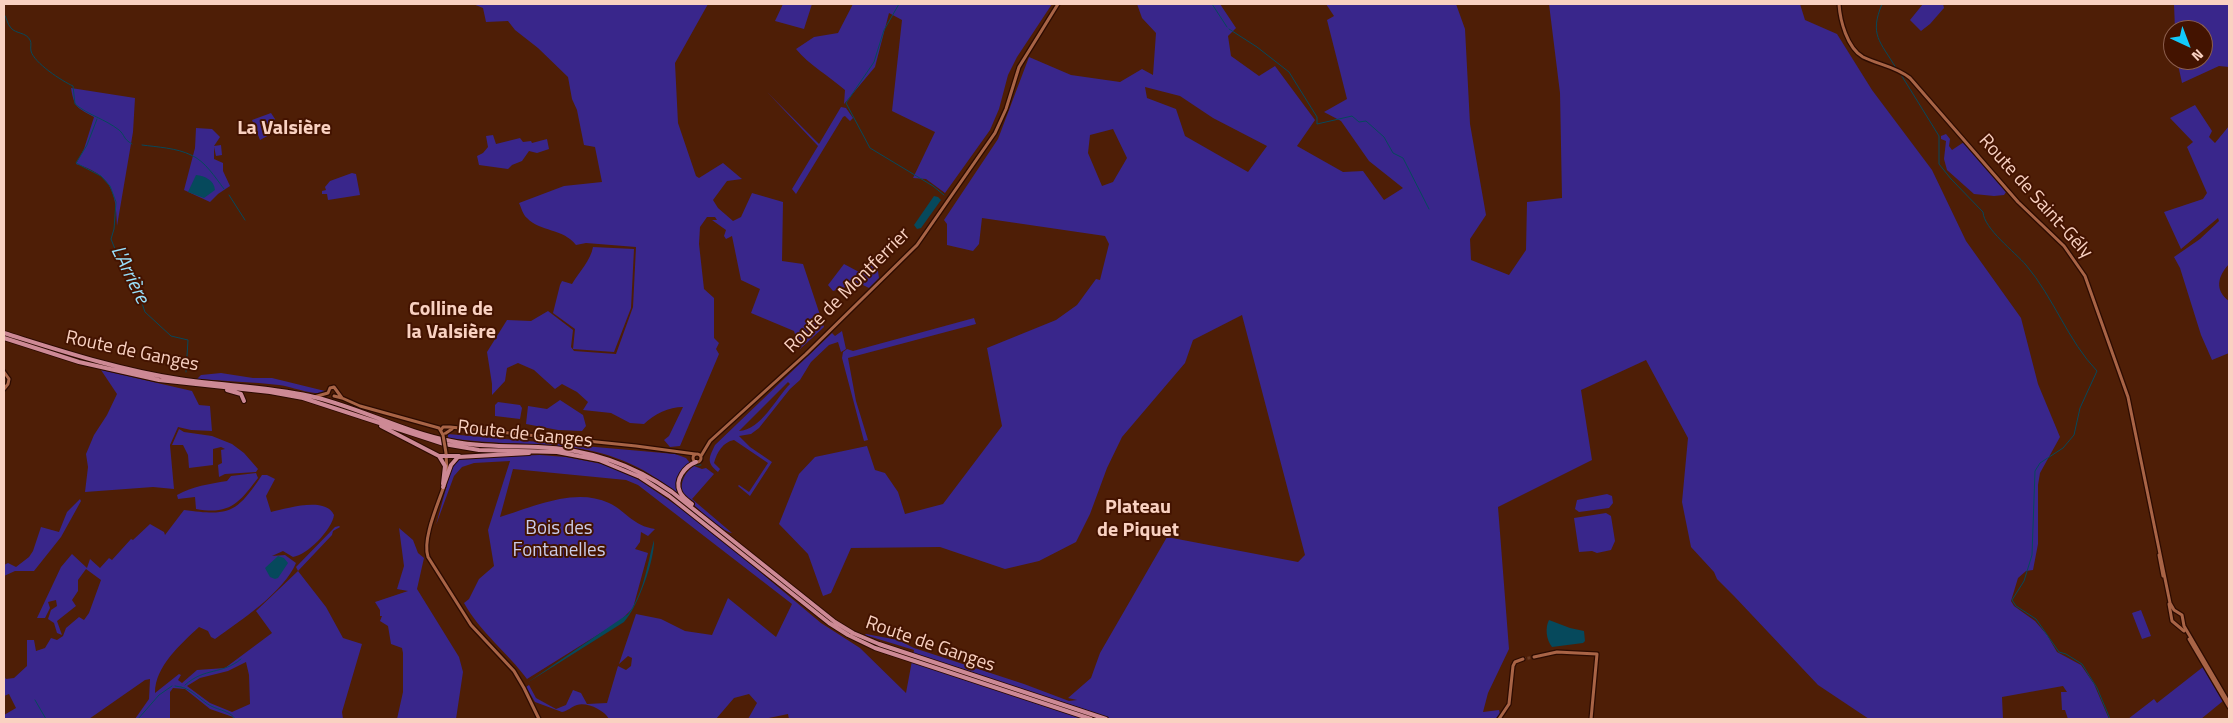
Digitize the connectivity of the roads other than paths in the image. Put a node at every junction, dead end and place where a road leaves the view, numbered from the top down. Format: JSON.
{"nodes":[{"id":1,"x":1058,"y":4,"type":"edge"},
{"id":2,"x":1839,"y":4,"type":"edge"},
{"id":3,"x":4,"y":333,"type":"edge"},
{"id":4,"x":4,"y":338,"type":"edge"},
{"id":5,"x":4,"y":372,"type":"edge"},
{"id":6,"x":4,"y":389,"type":"edge"},
{"id":7,"x":226,"y":389,"type":"junction"},
{"id":8,"x":338,"y":392,"type":"junction"},
{"id":9,"x":328,"y":393,"type":"junction"},
{"id":10,"x":334,"y":396,"type":"junction"},
{"id":11,"x":314,"y":397,"type":"junction"},
{"id":12,"x":342,"y":398,"type":"junction"},
{"id":13,"x":244,"y":401,"type":"dead end"},
{"id":14,"x":372,"y":421,"type":"junction"},
{"id":15,"x":456,"y":428,"type":"junction"},
{"id":16,"x":442,"y":432,"type":"junction"},
{"id":17,"x":684,"y":452,"type":"junction"},
{"id":18,"x":447,"y":454,"type":"junction"},
{"id":19,"x":698,"y":454,"type":"junction"},
{"id":20,"x":439,"y":456,"type":"junction"},
{"id":21,"x":463,"y":456,"type":"junction"},
{"id":22,"x":589,"y":457,"type":"junction"},
{"id":23,"x":694,"y":460,"type":"junction"},
{"id":24,"x":444,"y":487,"type":"junction"},
{"id":25,"x":741,"y":547,"type":"junction"},
{"id":26,"x":2158,"y":547,"type":"junction"},
{"id":27,"x":2178,"y":612,"type":"junction"},
{"id":28,"x":2172,"y":616,"type":"junction"},
{"id":29,"x":2183,"y":620,"type":"junction"},
{"id":30,"x":2177,"y":624,"type":"junction"},
{"id":31,"x":1534,"y":657,"type":"tunnel mouth"},
{"id":32,"x":1523,"y":659,"type":"dead end"},
{"id":33,"x":2229,"y":703,"type":"edge"},
{"id":34,"x":2229,"y":708,"type":"edge"},
{"id":35,"x":539,"y":719,"type":"edge"},
{"id":36,"x":1091,"y":719,"type":"edge"},
{"id":37,"x":1106,"y":719,"type":"edge"},
{"id":38,"x":1499,"y":719,"type":"edge"},
{"id":39,"x":1591,"y":719,"type":"edge"}],
"edges":[{"from":1,"to":19,"type":"street","name":"Route de Montferrier"},
{"from":2,"to":26,"type":"street","name":"Route de Saint-Gély"},
{"from":3,"to":11,"type":"main road","name":"Route de Ganges"},
{"from":4,"to":7,"type":"main road","name":"Route de Ganges"},
{"from":5,"to":6,"type":"street"},
{"from":7,"to":13,"type":"main road"},
{"from":7,"to":14,"type":"main road","name":"Route de Ganges"},
{"from":8,"to":9,"type":"street"},
{"from":8,"to":10,"type":"street"},
{"from":8,"to":12,"type":"street"},
{"from":9,"to":10,"type":"street"},
{"from":9,"to":11,"type":"street"},
{"from":10,"to":12,"type":"street"},
{"from":11,"to":25,"type":"main road","name":"Route de Ganges"},
{"from":12,"to":16,"type":"street"},
{"from":14,"to":20,"type":"main road"},
{"from":14,"to":22,"type":"main road","name":"Route de Ganges"},
{"from":15,"to":16,"type":"street"},
{"from":15,"to":16,"type":"street"},
{"from":15,"to":17,"type":"street"},
{"from":16,"to":18,"type":"street","bridge":true},
{"from":17,"to":19,"type":"street"},
{"from":17,"to":23,"type":"street"},
{"from":18,"to":20,"type":"main road"},
{"from":18,"to":21,"type":"main road"},
{"from":18,"to":24,"type":"street"},
{"from":19,"to":23,"type":"street"},
{"from":19,"to":23,"type":"street"},
{"from":20,"to":24,"type":"main road"},
{"from":21,"to":22,"type":"main road"},
{"from":21,"to":24,"type":"main road"},
{"from":22,"to":36,"type":"main road","name":"Route de Ganges"},
{"from":23,"to":25,"type":"main road"},
{"from":24,"to":35,"type":"street"},
{"from":25,"to":37,"type":"main road","name":"Route de Ganges"},
{"from":26,"to":27,"type":"street","name":"Route de Saint-Gély"},
{"from":26,"to":28,"type":"street","name":"Route de Saint-Gély"},
{"from":27,"to":28,"type":"street"},
{"from":27,"to":29,"type":"street"},
{"from":28,"to":30,"type":"street"},
{"from":29,"to":30,"type":"street"},
{"from":29,"to":33,"type":"street"},
{"from":30,"to":34,"type":"street"},
{"from":31,"to":39,"type":"street"},
{"from":32,"to":38,"type":"street"}]}
